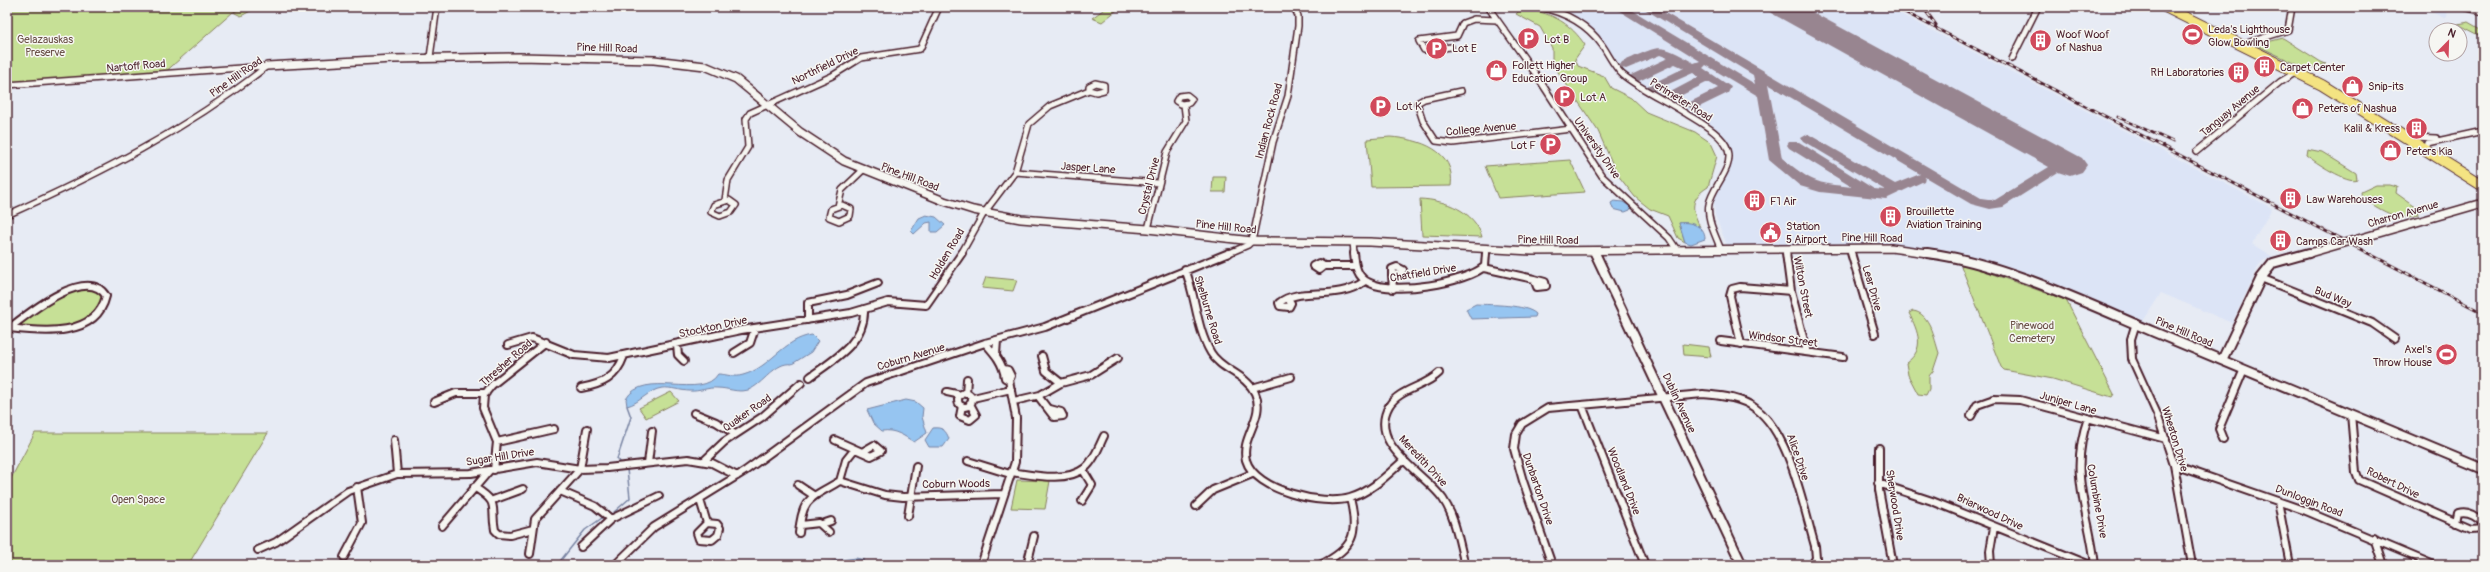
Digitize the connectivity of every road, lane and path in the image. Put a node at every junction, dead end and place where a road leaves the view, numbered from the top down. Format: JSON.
{"nodes":[{"id":1,"x":437,"y":7,"type":"edge"},
{"id":2,"x":939,"y":7,"type":"edge"},
{"id":3,"x":1294,"y":7,"type":"edge"},
{"id":4,"x":1488,"y":7,"type":"edge"},
{"id":5,"x":1539,"y":7,"type":"edge"},
{"id":6,"x":2038,"y":7,"type":"edge"},
{"id":7,"x":2165,"y":7,"type":"edge"},
{"id":8,"x":2171,"y":7,"type":"edge"},
{"id":9,"x":2292,"y":7,"type":"edge"},
{"id":10,"x":2464,"y":7,"type":"edge"},
{"id":11,"x":2483,"y":12,"type":"edge"},
{"id":12,"x":1497,"y":20,"type":"junction"},
{"id":13,"x":2247,"y":43,"type":"junction"},
{"id":14,"x":1451,"y":47,"type":"dead end"},
{"id":15,"x":430,"y":57,"type":"junction"},
{"id":16,"x":2012,"y":59,"type":"dead end"},
{"id":17,"x":268,"y":66,"type":"junction"},
{"id":18,"x":2298,"y":72,"type":"junction"},
{"id":19,"x":7,"y":85,"type":"edge"},
{"id":20,"x":1089,"y":90,"type":"dead end"},
{"id":21,"x":1461,"y":91,"type":"dead end"},
{"id":22,"x":766,"y":105,"type":"junction"},
{"id":23,"x":1184,"y":105,"type":"dead end"},
{"id":24,"x":1571,"y":129,"type":"junction"},
{"id":25,"x":2483,"y":131,"type":"edge"},
{"id":26,"x":2413,"y":137,"type":"junction"},
{"id":27,"x":2441,"y":139,"type":"junction"},
{"id":28,"x":2427,"y":146,"type":"junction"},
{"id":29,"x":2196,"y":152,"type":"dead end"},
{"id":30,"x":863,"y":170,"type":"junction"},
{"id":31,"x":1015,"y":172,"type":"junction"},
{"id":32,"x":2483,"y":181,"type":"edge"},
{"id":33,"x":1159,"y":183,"type":"junction"},
{"id":34,"x":2483,"y":186,"type":"edge"},
{"id":35,"x":725,"y":200,"type":"dead end"},
{"id":36,"x":2483,"y":203,"type":"edge"},
{"id":37,"x":838,"y":206,"type":"dead end"},
{"id":38,"x":984,"y":212,"type":"junction"},
{"id":39,"x":7,"y":215,"type":"edge"},
{"id":40,"x":1148,"y":229,"type":"junction"},
{"id":41,"x":1252,"y":241,"type":"junction"},
{"id":42,"x":1353,"y":241,"type":"junction"},
{"id":43,"x":1850,"y":248,"type":"junction"},
{"id":44,"x":1486,"y":249,"type":"junction"},
{"id":45,"x":1786,"y":249,"type":"junction"},
{"id":46,"x":1677,"y":250,"type":"junction"},
{"id":47,"x":1721,"y":250,"type":"junction"},
{"id":48,"x":1594,"y":251,"type":"junction"},
{"id":49,"x":1324,"y":266,"type":"dead end"},
{"id":50,"x":1356,"y":266,"type":"junction"},
{"id":51,"x":1484,"y":268,"type":"junction"},
{"id":52,"x":1185,"y":269,"type":"junction"},
{"id":53,"x":1392,"y":275,"type":"dead end"},
{"id":54,"x":2261,"y":278,"type":"junction"},
{"id":55,"x":1534,"y":279,"type":"dead end"},
{"id":56,"x":1365,"y":281,"type":"junction"},
{"id":57,"x":878,"y":283,"type":"dead end"},
{"id":58,"x":1393,"y":289,"type":"junction"},
{"id":59,"x":1791,"y":291,"type":"junction"},
{"id":60,"x":1288,"y":299,"type":"dead end"},
{"id":61,"x":926,"y":305,"type":"joint"},
{"id":62,"x":864,"y":310,"type":"junction"},
{"id":63,"x":808,"y":320,"type":"junction"},
{"id":64,"x":2136,"y":323,"type":"junction"},
{"id":65,"x":755,"y":328,"type":"junction"},
{"id":66,"x":9,"y":329,"type":"edge"},
{"id":67,"x":1875,"y":334,"type":"dead end"},
{"id":68,"x":2395,"y":339,"type":"dead end"},
{"id":69,"x":996,"y":340,"type":"junction"},
{"id":70,"x":1721,"y":341,"type":"dead end"},
{"id":71,"x":546,"y":342,"type":"junction"},
{"id":72,"x":985,"y":343,"type":"junction"},
{"id":73,"x":1741,"y":344,"type":"junction"},
{"id":74,"x":508,"y":345,"type":"dead end"},
{"id":75,"x":676,"y":345,"type":"junction"},
{"id":76,"x":1808,"y":352,"type":"junction"},
{"id":77,"x":734,"y":353,"type":"dead end"},
{"id":78,"x":996,"y":355,"type":"junction"},
{"id":79,"x":624,"y":356,"type":"junction"},
{"id":80,"x":1042,"y":356,"type":"dead end"},
{"id":81,"x":1843,"y":357,"type":"dead end"},
{"id":82,"x":1118,"y":358,"type":"dead end"},
{"id":83,"x":2222,"y":360,"type":"junction"},
{"id":84,"x":684,"y":361,"type":"dead end"},
{"id":85,"x":2244,"y":369,"type":"junction"},
{"id":86,"x":1439,"y":373,"type":"dead end"},
{"id":87,"x":810,"y":377,"type":"dead end"},
{"id":88,"x":1291,"y":377,"type":"dead end"},
{"id":89,"x":967,"y":379,"type":"dead end"},
{"id":90,"x":801,"y":383,"type":"dead end"},
{"id":91,"x":1061,"y":383,"type":"junction"},
{"id":92,"x":581,"y":388,"type":"dead end"},
{"id":93,"x":1011,"y":388,"type":"junction"},
{"id":94,"x":1252,"y":388,"type":"junction"},
{"id":95,"x":947,"y":392,"type":"dead end"},
{"id":96,"x":486,"y":393,"type":"junction"},
{"id":97,"x":964,"y":395,"type":"junction"},
{"id":98,"x":1038,"y":396,"type":"junction"},
{"id":99,"x":1663,"y":398,"type":"junction"},
{"id":100,"x":971,"y":401,"type":"junction"},
{"id":101,"x":1014,"y":401,"type":"junction"},
{"id":102,"x":434,"y":402,"type":"dead end"},
{"id":103,"x":1582,"y":405,"type":"junction"},
{"id":104,"x":962,"y":406,"type":"junction"},
{"id":105,"x":1050,"y":409,"type":"dead end"},
{"id":106,"x":694,"y":413,"type":"dead end"},
{"id":107,"x":2351,"y":414,"type":"junction"},
{"id":108,"x":1971,"y":416,"type":"dead end"},
{"id":109,"x":2088,"y":418,"type":"junction"},
{"id":110,"x":554,"y":429,"type":"dead end"},
{"id":111,"x":587,"y":429,"type":"dead end"},
{"id":112,"x":652,"y":431,"type":"dead end"},
{"id":113,"x":735,"y":434,"type":"junction"},
{"id":114,"x":1104,"y":436,"type":"dead end"},
{"id":115,"x":2166,"y":439,"type":"junction"},
{"id":116,"x":2223,"y":439,"type":"dead end"},
{"id":117,"x":394,"y":440,"type":"dead end"},
{"id":118,"x":835,"y":440,"type":"dead end"},
{"id":119,"x":497,"y":442,"type":"junction"},
{"id":120,"x":1879,"y":448,"type":"dead end"},
{"id":121,"x":854,"y":450,"type":"junction"},
{"id":122,"x":862,"y":452,"type":"dead end"},
{"id":123,"x":705,"y":460,"type":"junction"},
{"id":124,"x":1404,"y":460,"type":"junction"},
{"id":125,"x":968,"y":461,"type":"dead end"},
{"id":126,"x":648,"y":463,"type":"junction"},
{"id":127,"x":2174,"y":465,"type":"junction"},
{"id":128,"x":916,"y":466,"type":"dead end"},
{"id":129,"x":580,"y":468,"type":"junction"},
{"id":130,"x":2483,"y":469,"type":"edge"},
{"id":131,"x":491,"y":470,"type":"junction"},
{"id":132,"x":1083,"y":470,"type":"junction"},
{"id":133,"x":1011,"y":473,"type":"junction"},
{"id":134,"x":397,"y":474,"type":"junction"},
{"id":135,"x":1252,"y":474,"type":"junction"},
{"id":136,"x":737,"y":476,"type":"junction"},
{"id":137,"x":840,"y":481,"type":"junction"},
{"id":138,"x":1878,"y":482,"type":"junction"},
{"id":139,"x":798,"y":485,"type":"dead end"},
{"id":140,"x":357,"y":487,"type":"junction"},
{"id":141,"x":474,"y":487,"type":"junction"},
{"id":142,"x":523,"y":489,"type":"dead end"},
{"id":143,"x":560,"y":491,"type":"junction"},
{"id":144,"x":1003,"y":494,"type":"junction"},
{"id":145,"x":813,"y":495,"type":"junction"},
{"id":146,"x":659,"y":496,"type":"dead end"},
{"id":147,"x":910,"y":497,"type":"junction"},
{"id":148,"x":1350,"y":498,"type":"junction"},
{"id":149,"x":493,"y":500,"type":"junction"},
{"id":150,"x":700,"y":500,"type":"junction"},
{"id":151,"x":1082,"y":501,"type":"dead end"},
{"id":152,"x":2278,"y":501,"type":"junction"},
{"id":153,"x":1196,"y":506,"type":"dead end"},
{"id":154,"x":908,"y":516,"type":"dead end"},
{"id":155,"x":611,"y":519,"type":"junction"},
{"id":156,"x":831,"y":521,"type":"dead end"},
{"id":157,"x":2483,"y":522,"type":"edge"},
{"id":158,"x":708,"y":523,"type":"dead end"},
{"id":159,"x":2456,"y":523,"type":"junction"},
{"id":160,"x":822,"y":524,"type":"junction"},
{"id":161,"x":442,"y":526,"type":"dead end"},
{"id":162,"x":1994,"y":527,"type":"junction"},
{"id":163,"x":2483,"y":528,"type":"edge"},
{"id":164,"x":533,"y":529,"type":"junction"},
{"id":165,"x":829,"y":532,"type":"dead end"},
{"id":166,"x":1034,"y":536,"type":"dead end"},
{"id":167,"x":2374,"y":538,"type":"junction"},
{"id":168,"x":581,"y":547,"type":"dead end"},
{"id":169,"x":258,"y":550,"type":"dead end"},
{"id":170,"x":530,"y":554,"type":"dead end"},
{"id":171,"x":344,"y":557,"type":"dead end"},
{"id":172,"x":615,"y":565,"type":"edge"},
{"id":173,"x":981,"y":565,"type":"edge"},
{"id":174,"x":1027,"y":565,"type":"edge"},
{"id":175,"x":1320,"y":565,"type":"edge"},
{"id":176,"x":1465,"y":565,"type":"edge"},
{"id":177,"x":1552,"y":565,"type":"edge"},
{"id":178,"x":1646,"y":565,"type":"edge"},
{"id":179,"x":1742,"y":565,"type":"edge"},
{"id":180,"x":1812,"y":565,"type":"edge"},
{"id":181,"x":1893,"y":565,"type":"edge"},
{"id":182,"x":1991,"y":565,"type":"edge"},
{"id":183,"x":2090,"y":565,"type":"edge"},
{"id":184,"x":2095,"y":565,"type":"edge"},
{"id":185,"x":2192,"y":565,"type":"edge"},
{"id":186,"x":2290,"y":565,"type":"edge"},
{"id":187,"x":2383,"y":565,"type":"edge"},
{"id":188,"x":2434,"y":565,"type":"edge"}],
"edges":[{"from":1,"to":15,"type":"street"},
{"from":2,"to":22,"type":"street","name":"Northfield Drive"},
{"from":3,"to":41,"type":"street","name":"Indian Rock Road"},
{"from":4,"to":12,"type":"street","name":"University Drive"},
{"from":5,"to":47,"type":"street","name":"Perimeter Road"},
{"from":6,"to":16,"type":"street"},
{"from":7,"to":18,"type":"highway"},
{"from":8,"to":13,"type":"highway"},
{"from":9,"to":13,"type":"street"},
{"from":10,"to":11,"type":"street"},
{"from":12,"to":14,"type":"street"},
{"from":12,"to":24,"type":"street","name":"University Drive"},
{"from":13,"to":26,"type":"highway"},
{"from":15,"to":17,"type":"street","name":"Pine Hill Road"},
{"from":15,"to":22,"type":"street","name":"Pine Hill Road"},
{"from":17,"to":19,"type":"street","name":"Nartoff Road"},
{"from":17,"to":39,"type":"street","name":"Pine Hill Road"},
{"from":18,"to":29,"type":"street","name":"Tanguay Avenue"},
{"from":18,"to":34,"type":"highway"},
{"from":20,"to":31,"type":"street"},
{"from":21,"to":24,"type":"street","name":"College Avenue"},
{"from":22,"to":30,"type":"street","name":"Pine Hill Road"},
{"from":22,"to":35,"type":"street"},
{"from":23,"to":33,"type":"street","name":"Crystal Drive"},
{"from":24,"to":46,"type":"street","name":"University Drive"},
{"from":25,"to":27,"type":"street"},
{"from":26,"to":27,"type":"street"},
{"from":26,"to":28,"type":"highway"},
{"from":27,"to":28,"type":"street"},
{"from":28,"to":32,"type":"highway"},
{"from":30,"to":37,"type":"street"},
{"from":30,"to":38,"type":"street","name":"Pine Hill Road"},
{"from":31,"to":33,"type":"street","name":"Jasper Lane"},
{"from":31,"to":38,"type":"street","name":"Holden Road"},
{"from":33,"to":40,"type":"street","name":"Crystal Drive"},
{"from":36,"to":54,"type":"street","name":"Charron Avenue"},
{"from":38,"to":40,"type":"street","name":"Pine Hill Road"},
{"from":38,"to":61,"type":"street","name":"Holden Road"},
{"from":40,"to":41,"type":"street","name":"Pine Hill Road"},
{"from":41,"to":42,"type":"street","name":"Pine Hill Road"},
{"from":41,"to":52,"type":"street","name":"Coburn Avenue"},
{"from":42,"to":44,"type":"street","name":"Pine Hill Road"},
{"from":42,"to":50,"type":"street"},
{"from":43,"to":45,"type":"street","name":"Pine Hill Road"},
{"from":43,"to":64,"type":"street","name":"Pine Hill Road"},
{"from":43,"to":67,"type":"street","name":"Lear Drive"},
{"from":44,"to":48,"type":"street","name":"Pine Hill Road"},
{"from":44,"to":51,"type":"street"},
{"from":45,"to":47,"type":"street","name":"Pine Hill Road"},
{"from":45,"to":59,"type":"street","name":"Wilton Street"},
{"from":46,"to":47,"type":"street","name":"Pine Hill Road"},
{"from":46,"to":48,"type":"street","name":"Pine Hill Road"},
{"from":48,"to":99,"type":"street","name":"Dublin Avenue"},
{"from":49,"to":50,"type":"street"},
{"from":50,"to":56,"type":"street"},
{"from":51,"to":55,"type":"street"},
{"from":51,"to":58,"type":"street","name":"Chatfield Drive"},
{"from":52,"to":69,"type":"street","name":"Coburn Avenue"},
{"from":52,"to":94,"type":"street","name":"Shelburne Road"},
{"from":53,"to":58,"type":"street"},
{"from":54,"to":68,"type":"street","name":"Bud Way"},
{"from":54,"to":83,"type":"street","name":"Charron Avenue"},
{"from":56,"to":58,"type":"street","name":"Chatfield Drive"},
{"from":56,"to":60,"type":"street"},
{"from":57,"to":63,"type":"street"},
{"from":59,"to":73,"type":"street"},
{"from":59,"to":76,"type":"street","name":"Wilton Street"},
{"from":61,"to":62,"type":"street","name":"Stockton Drive"},
{"from":62,"to":63,"type":"street","name":"Stockton Drive"},
{"from":62,"to":87,"type":"street"},
{"from":63,"to":65,"type":"street","name":"Stockton Drive"},
{"from":64,"to":83,"type":"street","name":"Pine Hill Road"},
{"from":64,"to":115,"type":"street","name":"Wheaton Drive"},
{"from":65,"to":75,"type":"street","name":"Stockton Drive"},
{"from":65,"to":77,"type":"street"},
{"from":66,"to":66,"type":"street"},
{"from":69,"to":72,"type":"street","name":"Coburn Avenue"},
{"from":69,"to":78,"type":"street","name":"Coburn Woods"},
{"from":70,"to":73,"type":"street","name":"Windsor Street"},
{"from":71,"to":74,"type":"street","name":"Stockton Drive"},
{"from":71,"to":79,"type":"street","name":"Stockton Drive"},
{"from":71,"to":96,"type":"street","name":"Thresher Road"},
{"from":72,"to":78,"type":"street","name":"Coburn Woods"},
{"from":72,"to":136,"type":"street","name":"Coburn Avenue"},
{"from":73,"to":76,"type":"street","name":"Windsor Street"},
{"from":75,"to":79,"type":"street","name":"Stockton Drive"},
{"from":75,"to":84,"type":"street"},
{"from":76,"to":81,"type":"street","name":"Windsor Street"},
{"from":78,"to":93,"type":"street","name":"Coburn Woods"},
{"from":79,"to":92,"type":"street"},
{"from":80,"to":91,"type":"street"},
{"from":82,"to":91,"type":"street"},
{"from":83,"to":85,"type":"street","name":"Pine Hill Road"},
{"from":85,"to":107,"type":"street","name":"Pine Hill Road"},
{"from":85,"to":116,"type":"street"},
{"from":86,"to":124,"type":"street","name":"Meredith Drive"},
{"from":88,"to":94,"type":"street"},
{"from":89,"to":97,"type":"street"},
{"from":90,"to":113,"type":"street","name":"Quaker Road"},
{"from":91,"to":98,"type":"street"},
{"from":93,"to":100,"type":"street"},
{"from":93,"to":101,"type":"street","name":"Coburn Woods"},
{"from":94,"to":135,"type":"street"},
{"from":95,"to":97,"type":"street"},
{"from":96,"to":102,"type":"street"},
{"from":96,"to":119,"type":"street","name":"Thresher Road"},
{"from":97,"to":100,"type":"street"},
{"from":97,"to":104,"type":"street"},
{"from":98,"to":101,"type":"street"},
{"from":98,"to":105,"type":"street"},
{"from":99,"to":103,"type":"street","name":"Dunbarton Drive"},
{"from":99,"to":179,"type":"street","name":"Dublin Avenue"},
{"from":99,"to":180,"type":"street","name":"Alice Drive"},
{"from":100,"to":104,"type":"street"},
{"from":100,"to":104,"type":"street"},
{"from":101,"to":133,"type":"street","name":"Coburn Woods"},
{"from":103,"to":177,"type":"street","name":"Dunbarton Drive"},
{"from":103,"to":178,"type":"street","name":"Woodland Drive"},
{"from":106,"to":113,"type":"street"},
{"from":107,"to":130,"type":"street","name":"Pine Hill Road"},
{"from":107,"to":159,"type":"street","name":"Robert Drive"},
{"from":108,"to":109,"type":"street","name":"Juniper Lane"},
{"from":109,"to":115,"type":"street","name":"Juniper Lane"},
{"from":109,"to":184,"type":"street","name":"Columbine Drive"},
{"from":110,"to":119,"type":"street"},
{"from":111,"to":129,"type":"street"},
{"from":112,"to":126,"type":"street"},
{"from":113,"to":123,"type":"street","name":"Quaker Road"},
{"from":114,"to":132,"type":"street"},
{"from":115,"to":127,"type":"street","name":"Wheaton Drive"},
{"from":117,"to":134,"type":"street"},
{"from":118,"to":121,"type":"street"},
{"from":119,"to":131,"type":"street","name":"Thresher Road"},
{"from":120,"to":138,"type":"street","name":"Sherwood Drive"},
{"from":121,"to":122,"type":"street"},
{"from":121,"to":137,"type":"street"},
{"from":123,"to":126,"type":"street","name":"Sugar Hill Drive"},
{"from":123,"to":136,"type":"street","name":"Sugar Hill Drive"},
{"from":124,"to":148,"type":"street"},
{"from":124,"to":176,"type":"street","name":"Meredith Drive"},
{"from":125,"to":133,"type":"street","name":"Coburn Woods"},
{"from":126,"to":129,"type":"street","name":"Sugar Hill Drive"},
{"from":127,"to":152,"type":"street","name":"Dunloggin Road"},
{"from":127,"to":185,"type":"street","name":"Wheaton Drive"},
{"from":128,"to":147,"type":"street","name":"Coburn Woods"},
{"from":129,"to":131,"type":"street","name":"Sugar Hill Drive"},
{"from":129,"to":143,"type":"street"},
{"from":131,"to":134,"type":"street","name":"Sugar Hill Drive"},
{"from":131,"to":141,"type":"street"},
{"from":132,"to":133,"type":"street","name":"Coburn Woods"},
{"from":132,"to":151,"type":"street"},
{"from":133,"to":144,"type":"street","name":"Coburn Woods"},
{"from":134,"to":140,"type":"street","name":"Sugar Hill Drive"},
{"from":135,"to":148,"type":"street"},
{"from":135,"to":153,"type":"street"},
{"from":136,"to":150,"type":"street","name":"Coburn Avenue"},
{"from":137,"to":145,"type":"street"},
{"from":137,"to":147,"type":"street","name":"Coburn Woods"},
{"from":138,"to":162,"type":"street","name":"Briarwood Drive"},
{"from":138,"to":181,"type":"street","name":"Sherwood Drive"},
{"from":139,"to":145,"type":"street"},
{"from":140,"to":169,"type":"street","name":"Sugar Hill Drive"},
{"from":140,"to":171,"type":"street"},
{"from":141,"to":149,"type":"street"},
{"from":141,"to":161,"type":"street"},
{"from":142,"to":149,"type":"street"},
{"from":143,"to":155,"type":"street"},
{"from":143,"to":164,"type":"street"},
{"from":144,"to":147,"type":"street","name":"Coburn Woods"},
{"from":144,"to":173,"type":"street","name":"Coburn Woods"},
{"from":145,"to":160,"type":"street"},
{"from":146,"to":155,"type":"street"},
{"from":147,"to":154,"type":"street","name":"Coburn Woods"},
{"from":148,"to":175,"type":"street"},
{"from":149,"to":164,"type":"street"},
{"from":150,"to":158,"type":"street"},
{"from":150,"to":172,"type":"street","name":"Coburn Avenue"},
{"from":152,"to":167,"type":"street","name":"Dunloggin Road"},
{"from":152,"to":186,"type":"street"},
{"from":155,"to":168,"type":"street"},
{"from":156,"to":160,"type":"street"},
{"from":157,"to":159,"type":"street"},
{"from":159,"to":163,"type":"street","name":"Robert Drive"},
{"from":160,"to":165,"type":"street"},
{"from":162,"to":182,"type":"street"},
{"from":162,"to":183,"type":"street","name":"Briarwood Drive"},
{"from":164,"to":170,"type":"street"},
{"from":166,"to":174,"type":"street"},
{"from":167,"to":187,"type":"street"},
{"from":167,"to":188,"type":"street","name":"Dunloggin Road"}]}
